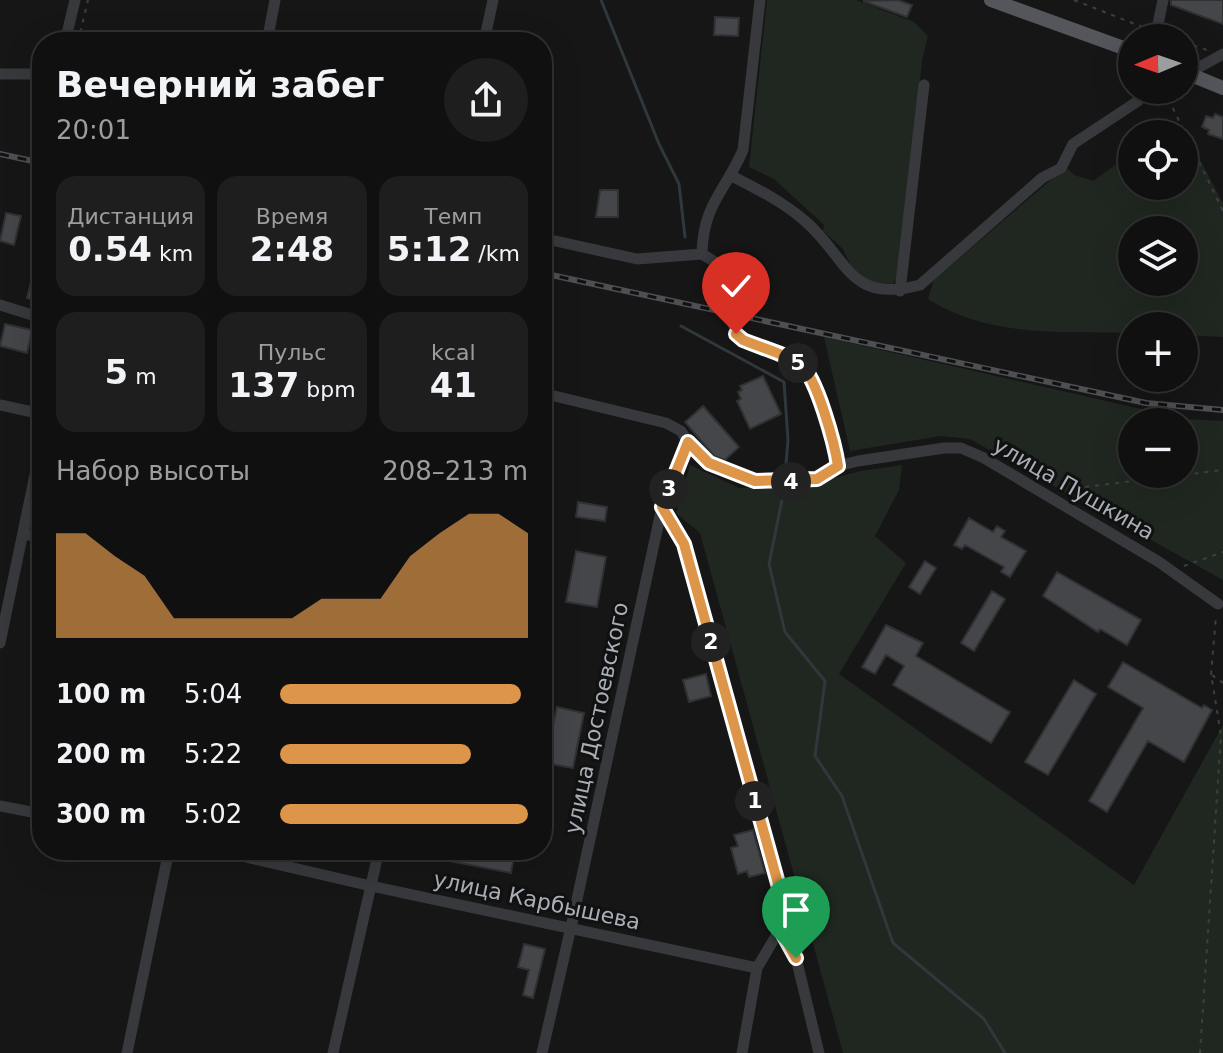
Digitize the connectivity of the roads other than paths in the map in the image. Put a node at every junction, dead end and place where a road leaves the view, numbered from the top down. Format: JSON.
{"nodes":[{"id":1,"x":75,"y":0,"type":"edge"},
{"id":2,"x":275,"y":0,"type":"edge"},
{"id":3,"x":493,"y":0,"type":"edge"},
{"id":4,"x":760,"y":0,"type":"edge"},
{"id":5,"x":991,"y":0,"type":"edge"},
{"id":6,"x":1163,"y":0,"type":"edge"},
{"id":7,"x":1158,"y":24,"type":"edge"},
{"id":8,"x":67,"y":32,"type":"edge"},
{"id":9,"x":269,"y":32,"type":"edge"},
{"id":10,"x":486,"y":32,"type":"edge"},
{"id":11,"x":1118,"y":46,"type":"edge"},
{"id":12,"x":1222,"y":55,"type":"edge"},
{"id":13,"x":1198,"y":67,"type":"edge"},
{"id":14,"x":0,"y":74,"type":"edge"},
{"id":15,"x":32,"y":74,"type":"edge"},
{"id":16,"x":1198,"y":78,"type":"edge"},
{"id":17,"x":924,"y":85,"type":"dead end"},
{"id":18,"x":1223,"y":88,"type":"edge"},
{"id":19,"x":1133,"y":104,"type":"edge"},
{"id":20,"x":730,"y":175,"type":"junction"},
{"id":21,"x":552,"y":240,"type":"edge"},
{"id":22,"x":702,"y":254,"type":"junction"},
{"id":23,"x":900,"y":291,"type":"junction"},
{"id":24,"x":738,"y":293,"type":"dead end"},
{"id":25,"x":0,"y":305,"type":"edge"},
{"id":26,"x":32,"y":315,"type":"edge"},
{"id":27,"x":733,"y":324,"type":"dead end"},
{"id":28,"x":552,"y":395,"type":"edge"},
{"id":29,"x":0,"y":405,"type":"edge"},
{"id":30,"x":32,"y":412,"type":"edge"},
{"id":31,"x":688,"y":442,"type":"junction"},
{"id":32,"x":838,"y":466,"type":"junction"},
{"id":33,"x":32,"y":490,"type":"edge"},
{"id":34,"x":662,"y":507,"type":"junction"},
{"id":35,"x":23,"y":534,"type":"junction"},
{"id":36,"x":32,"y":535,"type":"edge"},
{"id":37,"x":1218,"y":604,"type":"road end"},
{"id":38,"x":0,"y":643,"type":"edge"},
{"id":39,"x":0,"y":806,"type":"edge"},
{"id":40,"x":32,"y":812,"type":"edge"},
{"id":41,"x":167,"y":860,"type":"edge"},
{"id":42,"x":259,"y":860,"type":"edge"},
{"id":43,"x":377,"y":860,"type":"edge"},
{"id":44,"x":371,"y":886,"type":"junction"},
{"id":45,"x":571,"y":927,"type":"junction"},
{"id":46,"x":780,"y":929,"type":"junction"},
{"id":47,"x":757,"y":968,"type":"junction"},
{"id":48,"x":127,"y":1053,"type":"edge"},
{"id":49,"x":333,"y":1053,"type":"edge"},
{"id":50,"x":542,"y":1053,"type":"edge"},
{"id":51,"x":742,"y":1053,"type":"edge"},
{"id":52,"x":819,"y":1053,"type":"edge"}],
"edges":[{"from":1,"to":8,"type":"street"},
{"from":2,"to":9,"type":"street"},
{"from":3,"to":10,"type":"street"},
{"from":4,"to":20,"type":"street"},
{"from":5,"to":11,"type":"main road"},
{"from":6,"to":7,"type":"street"},
{"from":12,"to":13,"type":"street"},
{"from":14,"to":15,"type":"street"},
{"from":16,"to":18,"type":"main road"},
{"from":17,"to":23,"type":"street"},
{"from":19,"to":23,"type":"street"},
{"from":20,"to":22,"type":"street"},
{"from":20,"to":23,"type":"street"},
{"from":21,"to":22,"type":"street"},
{"from":22,"to":24,"type":"street"},
{"from":25,"to":26,"type":"street"},
{"from":27,"to":32,"type":"street"},
{"from":28,"to":31,"type":"street","name":"улица Пушкина"},
{"from":29,"to":30,"type":"street"},
{"from":31,"to":32,"type":"street","name":"улица Пушкина"},
{"from":31,"to":34,"type":"street","name":"улица Достоевского"},
{"from":32,"to":37,"type":"street","name":"улица Пушкина"},
{"from":33,"to":35,"type":"street"},
{"from":34,"to":45,"type":"street","name":"улица Достоевского"},
{"from":34,"to":46,"type":"street"},
{"from":35,"to":36,"type":"street"},
{"from":35,"to":38,"type":"street"},
{"from":39,"to":40,"type":"street"},
{"from":41,"to":48,"type":"street"},
{"from":42,"to":44,"type":"street","name":"улица Карбышева"},
{"from":43,"to":44,"type":"street"},
{"from":44,"to":45,"type":"street","name":"улица Карбышева"},
{"from":44,"to":49,"type":"street"},
{"from":45,"to":47,"type":"street","name":"улица Карбышева"},
{"from":45,"to":50,"type":"street","name":"улица Достоевского"},
{"from":46,"to":47,"type":"street"},
{"from":46,"to":52,"type":"street"},
{"from":47,"to":51,"type":"street"}]}
